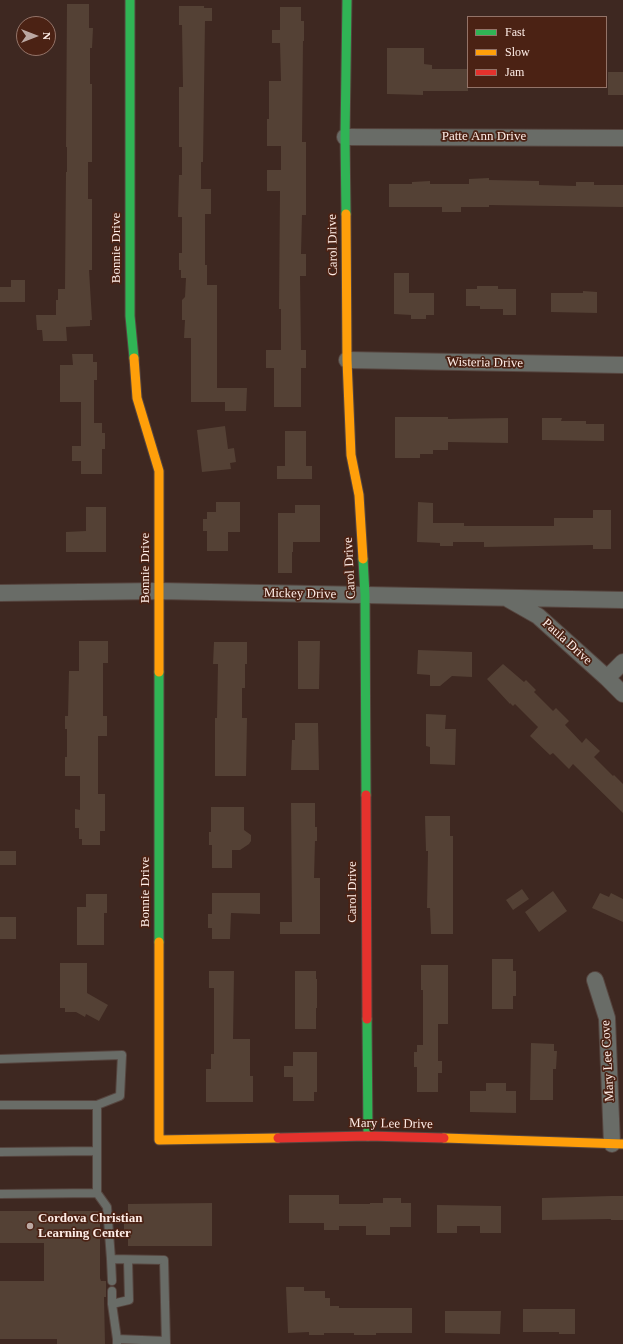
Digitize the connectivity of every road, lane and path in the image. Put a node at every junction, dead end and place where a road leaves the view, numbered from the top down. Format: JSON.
{"nodes":[{"id":1,"x":130,"y":0,"type":"edge"},
{"id":2,"x":347,"y":0,"type":"edge"},
{"id":3,"x":345,"y":137,"type":"junction"},
{"id":4,"x":623,"y":138,"type":"edge"},
{"id":5,"x":347,"y":360,"type":"junction"},
{"id":6,"x":623,"y":365,"type":"edge"},
{"id":7,"x":159,"y":591,"type":"junction"},
{"id":8,"x":0,"y":593,"type":"edge"},
{"id":9,"x":365,"y":595,"type":"junction"},
{"id":10,"x":506,"y":598,"type":"junction"},
{"id":11,"x":623,"y":600,"type":"edge"},
{"id":12,"x":623,"y":662,"type":"edge"},
{"id":13,"x":607,"y":678,"type":"junction"},
{"id":14,"x":623,"y":694,"type":"edge"},
{"id":15,"x":595,"y":980,"type":"dead end"},
{"id":16,"x":0,"y":1059,"type":"edge"},
{"id":17,"x":0,"y":1105,"type":"edge"},
{"id":18,"x":97,"y":1105,"type":"junction"},
{"id":19,"x":368,"y":1136,"type":"junction"},
{"id":20,"x":159,"y":1140,"type":"joint"},
{"id":21,"x":618,"y":1144,"type":"edge"},
{"id":22,"x":97,"y":1151,"type":"junction"},
{"id":23,"x":0,"y":1152,"type":"edge"},
{"id":24,"x":96,"y":1193,"type":"junction"},
{"id":25,"x":0,"y":1194,"type":"edge"},
{"id":26,"x":111,"y":1260,"type":"junction"},
{"id":27,"x":128,"y":1260,"type":"junction"},
{"id":28,"x":112,"y":1281,"type":"dead end"},
{"id":29,"x":112,"y":1290,"type":"dead end"},
{"id":30,"x":112,"y":1304,"type":"junction"},
{"id":31,"x":117,"y":1341,"type":"edge"},
{"id":32,"x":166,"y":1342,"type":"edge"}],
"edges":[{"from":1,"to":7,"type":"street","name":"Bonnie Drive"},
{"from":2,"to":3,"type":"street","name":"Carol Drive"},
{"from":3,"to":4,"type":"street","name":"Patte Ann Drive"},
{"from":3,"to":5,"type":"street","name":"Carol Drive"},
{"from":5,"to":6,"type":"street","name":"Wisteria Drive"},
{"from":5,"to":9,"type":"street","name":"Carol Drive"},
{"from":7,"to":8,"type":"street","name":"Mickey Drive"},
{"from":7,"to":9,"type":"street","name":"Mickey Drive"},
{"from":7,"to":20,"type":"street","name":"Bonnie Drive"},
{"from":9,"to":10,"type":"street","name":"Mickey Drive"},
{"from":9,"to":19,"type":"street","name":"Carol Drive"},
{"from":10,"to":11,"type":"street","name":"Mickey Drive"},
{"from":10,"to":13,"type":"street","name":"Paula Drive"},
{"from":12,"to":13,"type":"street"},
{"from":13,"to":14,"type":"street","name":"Paula Drive"},
{"from":15,"to":21,"type":"street","name":"Mary Lee Cove"},
{"from":16,"to":18,"type":"lane"},
{"from":17,"to":18,"type":"lane"},
{"from":18,"to":22,"type":"lane"},
{"from":19,"to":20,"type":"street","name":"Mary Lee Drive"},
{"from":19,"to":21,"type":"street","name":"Mary Lee Drive"},
{"from":22,"to":23,"type":"lane"},
{"from":22,"to":24,"type":"lane"},
{"from":24,"to":25,"type":"lane"},
{"from":24,"to":26,"type":"lane"},
{"from":26,"to":27,"type":"lane"},
{"from":26,"to":28,"type":"lane"},
{"from":27,"to":30,"type":"lane"},
{"from":27,"to":32,"type":"lane"},
{"from":29,"to":30,"type":"lane"},
{"from":30,"to":31,"type":"lane"},
{"from":31,"to":32,"type":"lane"}]}
